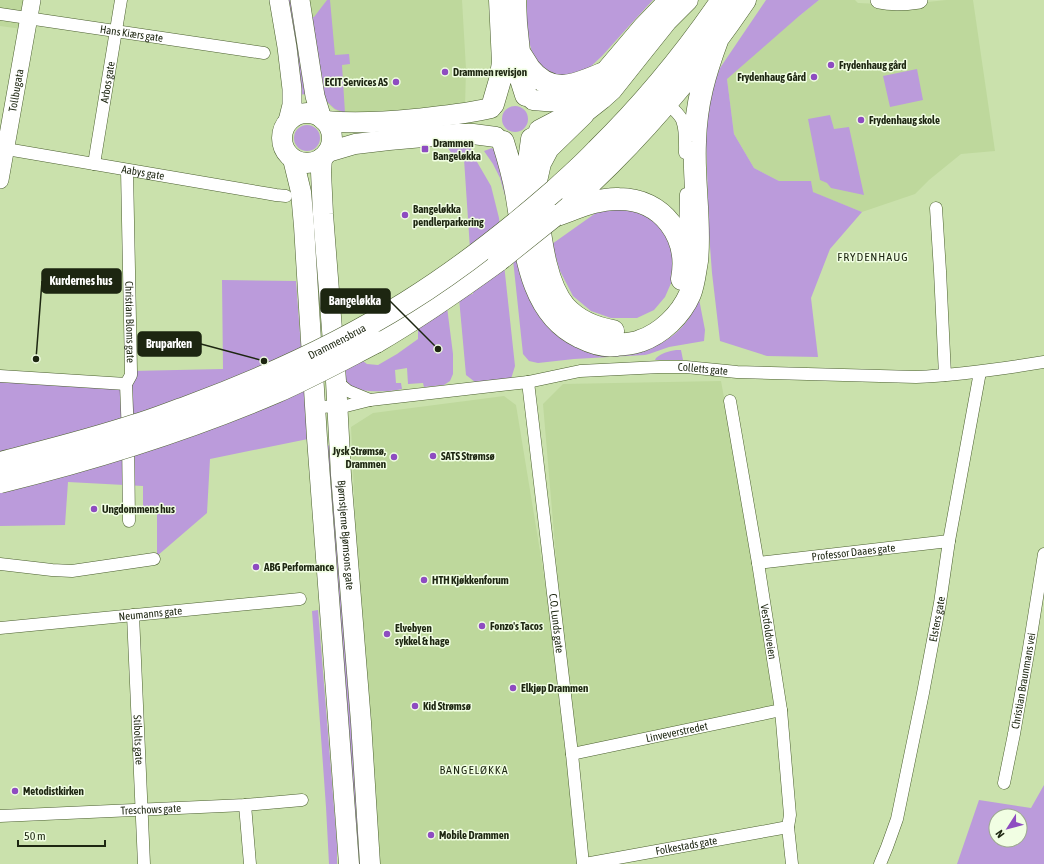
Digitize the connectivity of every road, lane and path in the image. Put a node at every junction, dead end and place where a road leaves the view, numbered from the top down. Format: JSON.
{"nodes":[{"id":1,"x":32,"y":0,"type":"edge"},
{"id":2,"x":121,"y":0,"type":"edge"},
{"id":3,"x":279,"y":0,"type":"edge"},
{"id":4,"x":300,"y":0,"type":"edge"},
{"id":5,"x":500,"y":0,"type":"edge"},
{"id":6,"x":515,"y":0,"type":"edge"},
{"id":7,"x":669,"y":0,"type":"edge"},
{"id":8,"x":688,"y":0,"type":"edge"},
{"id":9,"x":745,"y":0,"type":"edge"},
{"id":10,"x":879,"y":0,"type":"edge"},
{"id":11,"x":920,"y":0,"type":"edge"},
{"id":12,"x":716,"y":5,"type":"edge"},
{"id":13,"x":0,"y":14,"type":"edge"},
{"id":14,"x":28,"y":18,"type":"junction"},
{"id":15,"x":116,"y":32,"type":"junction"},
{"id":16,"x":718,"y":38,"type":"junction"},
{"id":17,"x":519,"y":52,"type":"junction"},
{"id":18,"x":264,"y":54,"type":"dead end"},
{"id":19,"x":604,"y":73,"type":"junction"},
{"id":20,"x":530,"y":97,"type":"junction"},
{"id":21,"x":666,"y":103,"type":"junction"},
{"id":22,"x":492,"y":106,"type":"junction"},
{"id":23,"x":582,"y":114,"type":"junction"},
{"id":24,"x":324,"y":120,"type":"junction"},
{"id":25,"x":288,"y":121,"type":"junction"},
{"id":26,"x":536,"y":135,"type":"junction"},
{"id":27,"x":499,"y":140,"type":"junction"},
{"id":28,"x":3,"y":149,"type":"edge"},
{"id":29,"x":325,"y":155,"type":"junction"},
{"id":30,"x":293,"y":159,"type":"junction"},
{"id":31,"x":94,"y":164,"type":"junction"},
{"id":32,"x":127,"y":170,"type":"junction"},
{"id":33,"x":0,"y":180,"type":"edge"},
{"id":34,"x":534,"y":188,"type":"junction"},
{"id":35,"x":286,"y":196,"type":"dead end"},
{"id":36,"x":936,"y":208,"type":"dead end"},
{"id":37,"x":562,"y":211,"type":"junction"},
{"id":38,"x":683,"y":253,"type":"junction"},
{"id":39,"x":1041,"y":363,"type":"edge"},
{"id":40,"x":980,"y":372,"type":"junction"},
{"id":41,"x":945,"y":375,"type":"junction"},
{"id":42,"x":0,"y":376,"type":"edge"},
{"id":43,"x":336,"y":381,"type":"junction"},
{"id":44,"x":528,"y":382,"type":"junction"},
{"id":45,"x":126,"y":384,"type":"junction"},
{"id":46,"x":370,"y":400,"type":"junction"},
{"id":47,"x":730,"y":401,"type":"dead end"},
{"id":48,"x":316,"y":407,"type":"junction"},
{"id":49,"x":337,"y":407,"type":"junction"},
{"id":50,"x":0,"y":463,"type":"edge"},
{"id":51,"x":0,"y":482,"type":"edge"},
{"id":52,"x":129,"y":521,"type":"dead end"},
{"id":53,"x":949,"y":541,"type":"junction"},
{"id":54,"x":1044,"y":554,"type":"edge"},
{"id":55,"x":154,"y":559,"type":"dead end"},
{"id":56,"x":758,"y":562,"type":"junction"},
{"id":57,"x":0,"y":564,"type":"edge"},
{"id":58,"x":300,"y":599,"type":"dead end"},
{"id":59,"x":133,"y":615,"type":"junction"},
{"id":60,"x":0,"y":628,"type":"edge"},
{"id":61,"x":781,"y":710,"type":"junction"},
{"id":62,"x":572,"y":754,"type":"junction"},
{"id":63,"x":1004,"y":782,"type":"dead end"},
{"id":64,"x":302,"y":800,"type":"dead end"},
{"id":65,"x":245,"y":805,"type":"junction"},
{"id":66,"x":141,"y":810,"type":"junction"},
{"id":67,"x":0,"y":816,"type":"edge"},
{"id":68,"x":788,"y":827,"type":"junction"},
{"id":69,"x":144,"y":864,"type":"edge"},
{"id":70,"x":250,"y":864,"type":"edge"},
{"id":71,"x":349,"y":864,"type":"edge"},
{"id":72,"x":370,"y":864,"type":"edge"},
{"id":73,"x":584,"y":864,"type":"edge"},
{"id":74,"x":792,"y":864,"type":"edge"},
{"id":75,"x":880,"y":864,"type":"edge"}],
"edges":[{"from":1,"to":14,"type":"main road","name":"Tollbugata"},
{"from":2,"to":15,"type":"street","name":"Arbos gate"},
{"from":3,"to":25,"type":"main road"},
{"from":4,"to":24,"type":"main road"},
{"from":5,"to":22,"type":"highway"},
{"from":6,"to":17,"type":"highway"},
{"from":7,"to":19,"type":"highway"},
{"from":8,"to":23,"type":"highway"},
{"from":9,"to":16,"type":"highway"},
{"from":10,"to":11,"type":"main road"},
{"from":12,"to":50,"type":"highway","name":"Drammensbrua","bridge":true},
{"from":13,"to":14,"type":"street","name":"Hans Kiærs gate"},
{"from":14,"to":15,"type":"street","name":"Hans Kiærs gate"},
{"from":14,"to":28,"type":"main road","name":"Tollbugata"},
{"from":15,"to":18,"type":"street","name":"Hans Kiærs gate"},
{"from":15,"to":31,"type":"street","name":"Arbos gate"},
{"from":16,"to":21,"type":"highway","name":"Drammensbrua"},
{"from":16,"to":27,"type":"highway"},
{"from":17,"to":19,"type":"highway"},
{"from":17,"to":20,"type":"highway"},
{"from":19,"to":20,"type":"highway"},
{"from":20,"to":22,"type":"highway"},
{"from":20,"to":26,"type":"highway"},
{"from":21,"to":37,"type":"highway","name":"Drammensbrua"},
{"from":21,"to":38,"type":"street"},
{"from":22,"to":24,"type":"highway"},
{"from":22,"to":27,"type":"highway"},
{"from":23,"to":26,"type":"highway"},
{"from":23,"to":34,"type":"highway"},
{"from":24,"to":25,"type":"highway"},
{"from":24,"to":29,"type":"highway"},
{"from":25,"to":30,"type":"highway"},
{"from":26,"to":27,"type":"highway"},
{"from":26,"to":34,"type":"highway"},
{"from":27,"to":29,"type":"highway"},
{"from":28,"to":31,"type":"street","name":"Aabys gate"},
{"from":28,"to":33,"type":"main road","name":"Tollbugata"},
{"from":29,"to":30,"type":"highway"},
{"from":29,"to":43,"type":"highway","name":"Bjørnstjerne Bjørnsons gate"},
{"from":30,"to":48,"type":"highway","name":"Bjørnstjerne Bjørnsons gate"},
{"from":31,"to":32,"type":"street","name":"Aabys gate"},
{"from":32,"to":35,"type":"street","name":"Aabys gate"},
{"from":32,"to":45,"type":"street","name":"Christian Bloms gate"},
{"from":34,"to":38,"type":"highway"},
{"from":36,"to":41,"type":"street"},
{"from":37,"to":38,"type":"highway"},
{"from":37,"to":51,"type":"highway","name":"Drammensbrua","bridge":true},
{"from":39,"to":40,"type":"street","name":"Colletts gate"},
{"from":40,"to":41,"type":"street","name":"Colletts gate"},
{"from":40,"to":53,"type":"street","name":"Elsters gate"},
{"from":41,"to":44,"type":"street","name":"Colletts gate"},
{"from":42,"to":45,"type":"street"},
{"from":43,"to":46,"type":"street","name":"Colletts gate"},
{"from":43,"to":49,"type":"highway","name":"Bjørnstjerne Bjørnsons gate"},
{"from":44,"to":46,"type":"street","name":"Colletts gate"},
{"from":44,"to":62,"type":"street","name":"C.O. Lunds gate"},
{"from":45,"to":52,"type":"street","name":"Christian Bloms gate"},
{"from":46,"to":49,"type":"street","name":"Colletts gate"},
{"from":47,"to":56,"type":"street","name":"Vestfoldveien"},
{"from":48,"to":49,"type":"street","name":"Colletts gate"},
{"from":48,"to":71,"type":"highway","name":"Bjørnstjerne Bjørnsons gate"},
{"from":49,"to":72,"type":"highway","name":"Bjørnstjerne Bjørnsons gate"},
{"from":53,"to":56,"type":"street","name":"Professor Daaes gate"},
{"from":53,"to":75,"type":"street","name":"Elsters gate"},
{"from":54,"to":63,"type":"street","name":"Christian Braunmans vei"},
{"from":55,"to":57,"type":"street"},
{"from":56,"to":61,"type":"street","name":"Vestfoldveien"},
{"from":58,"to":59,"type":"street","name":"Neumanns gate"},
{"from":59,"to":60,"type":"street","name":"Neumanns gate"},
{"from":59,"to":66,"type":"street","name":"Stibolts gate"},
{"from":61,"to":62,"type":"street","name":"Linveverstredet"},
{"from":61,"to":68,"type":"street","name":"Vestfoldveien"},
{"from":62,"to":73,"type":"street","name":"C.O. Lunds gate"},
{"from":64,"to":65,"type":"street","name":"Treschows gate"},
{"from":65,"to":66,"type":"street","name":"Treschows gate"},
{"from":65,"to":70,"type":"street"},
{"from":66,"to":67,"type":"street","name":"Treschows gate"},
{"from":66,"to":69,"type":"street","name":"Stibolts gate"},
{"from":68,"to":73,"type":"street","name":"Folkestads gate"},
{"from":68,"to":74,"type":"street","name":"Vestfoldveien"}]}
